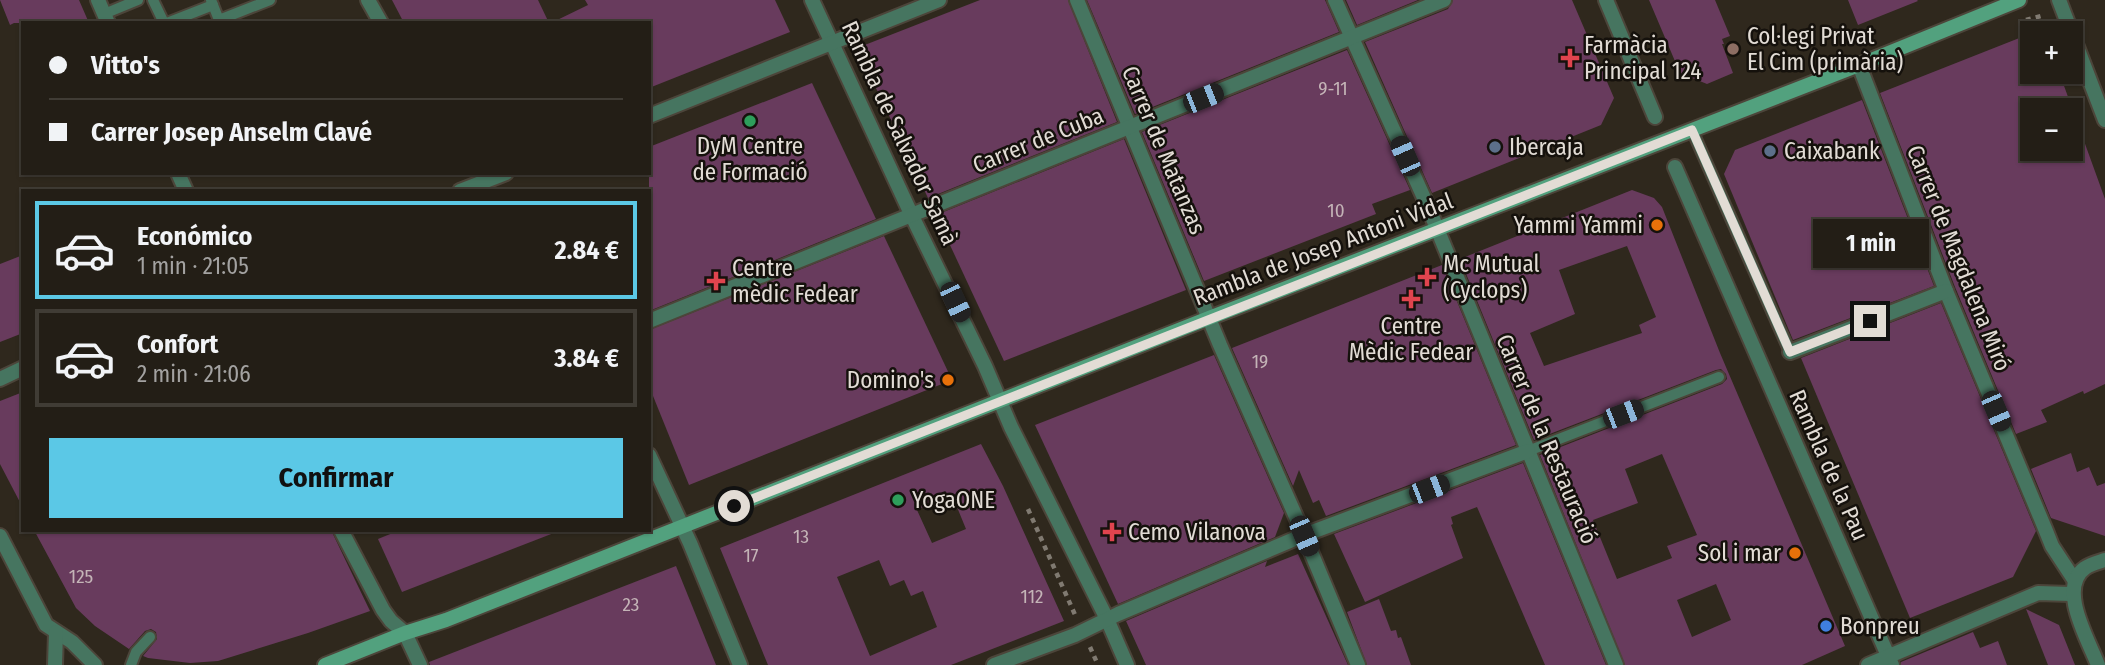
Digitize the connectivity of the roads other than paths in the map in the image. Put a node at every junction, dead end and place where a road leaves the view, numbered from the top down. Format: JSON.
{"nodes":[{"id":1,"x":98,"y":0,"type":"edge"},
{"id":2,"x":138,"y":0,"type":"edge"},
{"id":3,"x":153,"y":0,"type":"edge"},
{"id":4,"x":270,"y":0,"type":"edge"},
{"id":5,"x":368,"y":0,"type":"edge"},
{"id":6,"x":812,"y":0,"type":"edge"},
{"id":7,"x":939,"y":0,"type":"edge"},
{"id":8,"x":1077,"y":0,"type":"edge"},
{"id":9,"x":1335,"y":0,"type":"edge"},
{"id":10,"x":1444,"y":0,"type":"edge"},
{"id":11,"x":1606,"y":0,"type":"edge"},
{"id":12,"x":2019,"y":0,"type":"edge"},
{"id":13,"x":2059,"y":0,"type":"edge"},
{"id":14,"x":212,"y":3,"type":"edge"},
{"id":15,"x":106,"y":19,"type":"edge"},
{"id":16,"x":164,"y":21,"type":"edge"},
{"id":17,"x":170,"y":21,"type":"edge"},
{"id":18,"x":380,"y":21,"type":"edge"},
{"id":19,"x":1351,"y":39,"type":"junction"},
{"id":20,"x":833,"y":43,"type":"junction"},
{"id":21,"x":1859,"y":65,"type":"junction"},
{"id":22,"x":651,"y":115,"type":"edge"},
{"id":23,"x":1655,"y":117,"type":"dead end"},
{"id":24,"x":2105,"y":120,"type":"edge"},
{"id":25,"x":1129,"y":128,"type":"junction"},
{"id":26,"x":1692,"y":130,"type":"junction"},
{"id":27,"x":1675,"y":167,"type":"dead end"},
{"id":28,"x":501,"y":175,"type":"edge"},
{"id":29,"x":483,"y":182,"type":"edge"},
{"id":30,"x":465,"y":189,"type":"edge"},
{"id":31,"x":912,"y":216,"type":"junction"},
{"id":32,"x":1437,"y":229,"type":"junction"},
{"id":33,"x":1946,"y":291,"type":"junction"},
{"id":34,"x":1209,"y":318,"type":"junction"},
{"id":35,"x":651,"y":320,"type":"edge"},
{"id":36,"x":1790,"y":352,"type":"joint"},
{"id":37,"x":21,"y":369,"type":"edge"},
{"id":38,"x":1719,"y":377,"type":"dead end"},
{"id":39,"x":0,"y":379,"type":"edge"},
{"id":40,"x":999,"y":401,"type":"junction"},
{"id":41,"x":1528,"y":451,"type":"junction"},
{"id":42,"x":651,"y":459,"type":"edge"},
{"id":43,"x":682,"y":526,"type":"junction"},
{"id":44,"x":342,"y":532,"type":"edge"},
{"id":45,"x":0,"y":536,"type":"edge"},
{"id":46,"x":1304,"y":536,"type":"junction"},
{"id":47,"x":2105,"y":560,"type":"edge"},
{"id":48,"x":2077,"y":581,"type":"junction"},
{"id":49,"x":1107,"y":619,"type":"junction"},
{"id":50,"x":56,"y":632,"type":"junction"},
{"id":51,"x":405,"y":633,"type":"junction"},
{"id":52,"x":150,"y":637,"type":"dead end"},
{"id":53,"x":1890,"y":661,"type":"edge"},
{"id":54,"x":55,"y":665,"type":"edge"},
{"id":55,"x":95,"y":665,"type":"edge"},
{"id":56,"x":131,"y":665,"type":"edge"},
{"id":57,"x":325,"y":665,"type":"edge"},
{"id":58,"x":421,"y":665,"type":"edge"},
{"id":59,"x":740,"y":665,"type":"edge"},
{"id":60,"x":994,"y":665,"type":"edge"},
{"id":61,"x":1127,"y":665,"type":"edge"},
{"id":62,"x":1358,"y":665,"type":"edge"},
{"id":63,"x":1616,"y":665,"type":"edge"},
{"id":64,"x":1868,"y":665,"type":"edge"},
{"id":65,"x":2098,"y":665,"type":"edge"}],
"edges":[{"from":1,"to":15,"type":"street"},
{"from":2,"to":15,"type":"lane"},
{"from":3,"to":16,"type":"lane"},
{"from":4,"to":14,"type":"lane"},
{"from":5,"to":18,"type":"street"},
{"from":6,"to":20,"type":"street","name":"Rambla de Salvador Samà"},
{"from":7,"to":20,"type":"street"},
{"from":8,"to":25,"type":"street","name":"Carrer de Matanzas"},
{"from":9,"to":19,"type":"street","name":"Carrer de la Restauració"},
{"from":10,"to":19,"type":"street","name":"Carrer de Cuba"},
{"from":11,"to":23,"type":"street"},
{"from":12,"to":21,"type":"street","name":"Rambla de Josep Antoni Vidal"},
{"from":13,"to":24,"type":"street"},
{"from":14,"to":17,"type":"lane"},
{"from":19,"to":25,"type":"street","name":"Carrer de Cuba"},
{"from":19,"to":32,"type":"street","name":"Carrer de la Restauració"},
{"from":20,"to":22,"type":"street"},
{"from":20,"to":31,"type":"street","name":"Rambla de Salvador Samà"},
{"from":21,"to":26,"type":"street","name":"Rambla de Josep Antoni Vidal"},
{"from":21,"to":33,"type":"street","name":"Carrer de Magdalena Miró"},
{"from":25,"to":31,"type":"street","name":"Carrer de Cuba"},
{"from":25,"to":34,"type":"street","name":"Carrer de Matanzas"},
{"from":26,"to":32,"type":"street","name":"Rambla de Josep Antoni Vidal"},
{"from":26,"to":36,"type":"lane"},
{"from":27,"to":53,"type":"street","name":"Rambla de la Pau"},
{"from":28,"to":29,"type":"street"},
{"from":29,"to":30,"type":"street"},
{"from":31,"to":35,"type":"street","name":"Carrer de Cuba"},
{"from":31,"to":40,"type":"street","name":"Rambla de Salvador Samà"},
{"from":32,"to":34,"type":"street","name":"Rambla de Josep Antoni Vidal"},
{"from":32,"to":41,"type":"street","name":"Carrer de la Restauració"},
{"from":33,"to":36,"type":"street"},
{"from":33,"to":48,"type":"street","name":"Carrer de Magdalena Miró"},
{"from":34,"to":40,"type":"street","name":"Rambla de Josep Antoni Vidal"},
{"from":34,"to":46,"type":"street","name":"Carrer de Matanzas"},
{"from":37,"to":39,"type":"street"},
{"from":38,"to":41,"type":"lane"},
{"from":40,"to":43,"type":"street","name":"Rambla de Josep Antoni Vidal"},
{"from":40,"to":49,"type":"street","name":"Rambla de Salvador Samà"},
{"from":41,"to":46,"type":"street"},
{"from":41,"to":63,"type":"street","name":"Carrer de la Restauració"},
{"from":42,"to":43,"type":"street"},
{"from":43,"to":51,"type":"street","name":"Rambla de Josep Antoni Vidal"},
{"from":43,"to":59,"type":"street"},
{"from":44,"to":51,"type":"street"},
{"from":45,"to":50,"type":"street"},
{"from":46,"to":49,"type":"street"},
{"from":46,"to":62,"type":"street","name":"Carrer de Matanzas"},
{"from":47,"to":48,"type":"street"},
{"from":48,"to":53,"type":"street"},
{"from":48,"to":65,"type":"street","name":"Carrer de Magdalena Miró"},
{"from":49,"to":60,"type":"street"},
{"from":49,"to":61,"type":"street","name":"Rambla de Salvador Samà"},
{"from":50,"to":54,"type":"street"},
{"from":50,"to":55,"type":"street"},
{"from":51,"to":57,"type":"street","name":"Rambla de Josep Antoni Vidal"},
{"from":51,"to":58,"type":"street"},
{"from":52,"to":56,"type":"lane"},
{"from":53,"to":64,"type":"street"}]}
